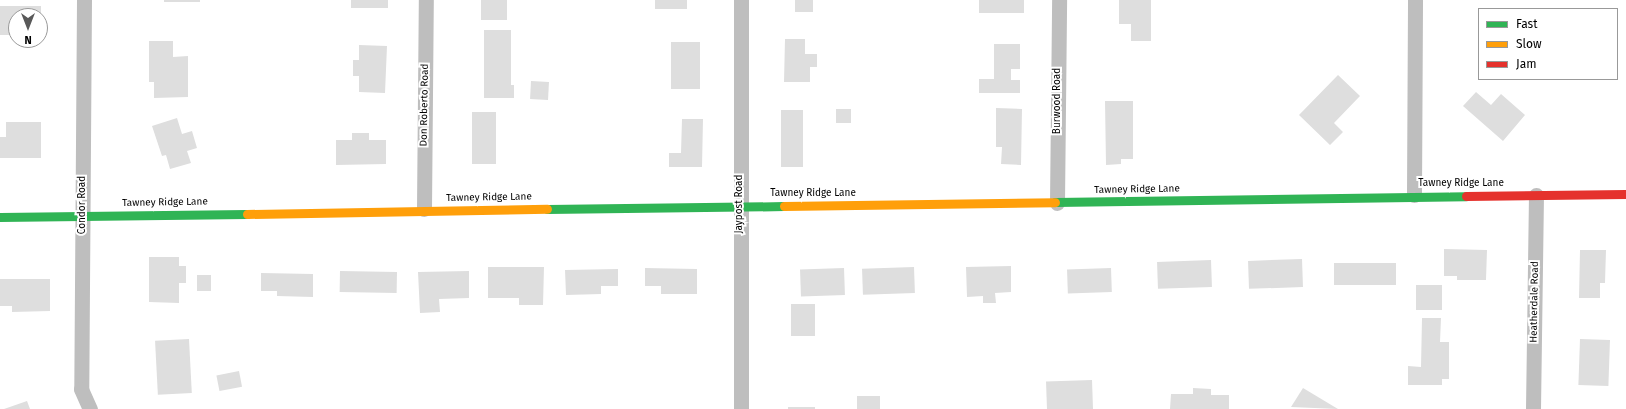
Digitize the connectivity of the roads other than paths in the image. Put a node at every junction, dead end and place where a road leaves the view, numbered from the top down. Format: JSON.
{"nodes":[{"id":1,"x":84,"y":0,"type":"edge"},
{"id":2,"x":426,"y":0,"type":"edge"},
{"id":3,"x":741,"y":0,"type":"edge"},
{"id":4,"x":1059,"y":0,"type":"edge"},
{"id":5,"x":1415,"y":0,"type":"edge"},
{"id":6,"x":1626,"y":194,"type":"edge"},
{"id":7,"x":1414,"y":195,"type":"junction"},
{"id":8,"x":1536,"y":195,"type":"junction"},
{"id":9,"x":1057,"y":203,"type":"junction"},
{"id":10,"x":740,"y":206,"type":"junction"},
{"id":11,"x":424,"y":209,"type":"junction"},
{"id":12,"x":83,"y":216,"type":"junction"},
{"id":13,"x":0,"y":217,"type":"edge"},
{"id":14,"x":90,"y":409,"type":"edge"},
{"id":15,"x":741,"y":409,"type":"edge"},
{"id":16,"x":1533,"y":409,"type":"edge"}],
"edges":[{"from":1,"to":12,"type":"street","name":"Condor Road"},
{"from":2,"to":11,"type":"street","name":"Don Roberto Road"},
{"from":3,"to":10,"type":"street","name":"Jaypost Road"},
{"from":4,"to":9,"type":"street","name":"Burwood Road"},
{"from":5,"to":7,"type":"street"},
{"from":6,"to":8,"type":"street","name":"Tawney Ridge Lane"},
{"from":7,"to":8,"type":"street","name":"Tawney Ridge Lane"},
{"from":7,"to":9,"type":"street","name":"Tawney Ridge Lane"},
{"from":8,"to":16,"type":"street","name":"Heatherdale Road"},
{"from":9,"to":10,"type":"street","name":"Tawney Ridge Lane"},
{"from":10,"to":11,"type":"street","name":"Tawney Ridge Lane"},
{"from":10,"to":15,"type":"street","name":"Jaypost Road"},
{"from":11,"to":12,"type":"street","name":"Tawney Ridge Lane"},
{"from":12,"to":13,"type":"street","name":"Tawney Ridge Lane"},
{"from":12,"to":14,"type":"street","name":"Condor Road"}]}
